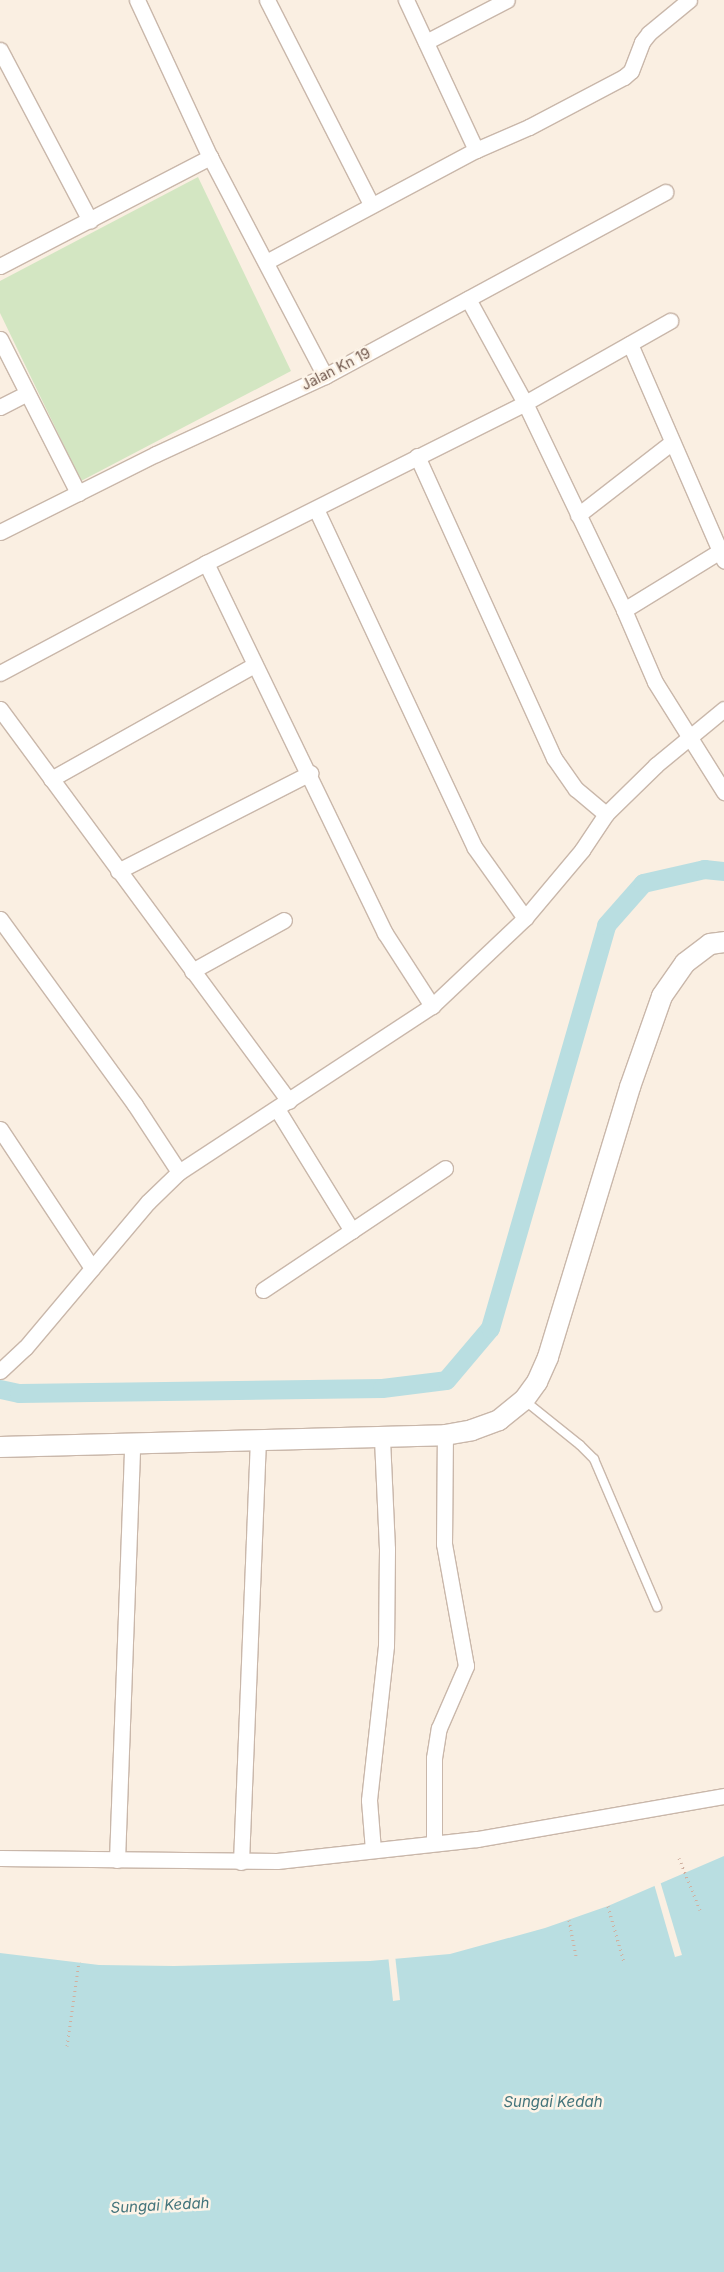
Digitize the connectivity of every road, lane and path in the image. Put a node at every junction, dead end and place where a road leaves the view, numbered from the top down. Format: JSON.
{"nodes":[{"id":1,"x":136,"y":0,"type":"edge"},
{"id":2,"x":267,"y":0,"type":"edge"},
{"id":3,"x":406,"y":0,"type":"edge"},
{"id":4,"x":507,"y":0,"type":"edge"},
{"id":5,"x":689,"y":0,"type":"edge"},
{"id":6,"x":426,"y":42,"type":"junction"},
{"id":7,"x":0,"y":50,"type":"edge"},
{"id":8,"x":476,"y":150,"type":"junction"},
{"id":9,"x":210,"y":157,"type":"junction"},
{"id":10,"x":665,"y":192,"type":"dead end"},
{"id":11,"x":371,"y":204,"type":"junction"},
{"id":12,"x":90,"y":221,"type":"junction"},
{"id":13,"x":266,"y":262,"type":"junction"},
{"id":14,"x":0,"y":266,"type":"edge"},
{"id":15,"x":468,"y":299,"type":"junction"},
{"id":16,"x":670,"y":321,"type":"dead end"},
{"id":17,"x":0,"y":339,"type":"edge"},
{"id":18,"x":630,"y":344,"type":"junction"},
{"id":19,"x":325,"y":376,"type":"junction"},
{"id":20,"x":28,"y":393,"type":"junction"},
{"id":21,"x":525,"y":403,"type":"junction"},
{"id":22,"x":0,"y":407,"type":"edge"},
{"id":23,"x":672,"y":442,"type":"junction"},
{"id":24,"x":417,"y":456,"type":"junction"},
{"id":25,"x":78,"y":493,"type":"junction"},
{"id":26,"x":316,"y":509,"type":"junction"},
{"id":27,"x":578,"y":515,"type":"junction"},
{"id":28,"x":0,"y":532,"type":"edge"},
{"id":29,"x":722,"y":556,"type":"edge"},
{"id":30,"x":206,"y":563,"type":"junction"},
{"id":31,"x":624,"y":610,"type":"junction"},
{"id":32,"x":254,"y":665,"type":"junction"},
{"id":33,"x":0,"y":673,"type":"edge"},
{"id":34,"x":0,"y":709,"type":"edge"},
{"id":35,"x":724,"y":709,"type":"edge"},
{"id":36,"x":688,"y":738,"type":"junction"},
{"id":37,"x":310,"y":774,"type":"junction"},
{"id":38,"x":51,"y":780,"type":"junction"},
{"id":39,"x":724,"y":792,"type":"edge"},
{"id":40,"x":606,"y":814,"type":"junction"},
{"id":41,"x":118,"y":871,"type":"junction"},
{"id":42,"x":524,"y":918,"type":"junction"},
{"id":43,"x":0,"y":919,"type":"edge"},
{"id":44,"x":284,"y":920,"type":"dead end"},
{"id":45,"x":724,"y":942,"type":"edge"},
{"id":46,"x":192,"y":971,"type":"junction"},
{"id":47,"x":432,"y":1006,"type":"junction"},
{"id":48,"x":283,"y":1105,"type":"junction"},
{"id":49,"x":0,"y":1129,"type":"edge"},
{"id":50,"x":445,"y":1168,"type":"dead end"},
{"id":51,"x":179,"y":1172,"type":"junction"},
{"id":52,"x":352,"y":1231,"type":"junction"},
{"id":53,"x":92,"y":1268,"type":"junction"},
{"id":54,"x":263,"y":1290,"type":"dead end"},
{"id":55,"x":0,"y":1371,"type":"edge"},
{"id":56,"x":524,"y":1400,"type":"junction"},
{"id":57,"x":445,"y":1435,"type":"junction"},
{"id":58,"x":382,"y":1437,"type":"junction"},
{"id":59,"x":258,"y":1438,"type":"junction"},
{"id":60,"x":132,"y":1444,"type":"junction"},
{"id":61,"x":0,"y":1447,"type":"edge"},
{"id":62,"x":657,"y":1607,"type":"dead end"},
{"id":63,"x":724,"y":1796,"type":"edge"},
{"id":64,"x":434,"y":1841,"type":"junction"},
{"id":65,"x":373,"y":1850,"type":"junction"},
{"id":66,"x":0,"y":1858,"type":"edge"},
{"id":67,"x":679,"y":1858,"type":"dead end"},
{"id":68,"x":117,"y":1860,"type":"junction"},
{"id":69,"x":241,"y":1862,"type":"junction"},
{"id":70,"x":608,"y":1906,"type":"dead end"},
{"id":71,"x":700,"y":1910,"type":"dead end"},
{"id":72,"x":569,"y":1920,"type":"dead end"},
{"id":73,"x":576,"y":1956,"type":"dead end"},
{"id":74,"x":78,"y":1962,"type":"dead end"},
{"id":75,"x":624,"y":1962,"type":"dead end"},
{"id":76,"x":67,"y":2046,"type":"dead end"}],
"edges":[{"from":1,"to":9,"type":"street"},
{"from":2,"to":11,"type":"street"},
{"from":3,"to":6,"type":"street"},
{"from":4,"to":6,"type":"street"},
{"from":5,"to":8,"type":"street"},
{"from":6,"to":8,"type":"street"},
{"from":7,"to":12,"type":"street"},
{"from":8,"to":11,"type":"street"},
{"from":9,"to":12,"type":"street"},
{"from":9,"to":13,"type":"street"},
{"from":10,"to":15,"type":"street","name":"Jalan Kn 19"},
{"from":11,"to":13,"type":"street"},
{"from":12,"to":14,"type":"street"},
{"from":13,"to":19,"type":"street"},
{"from":15,"to":19,"type":"street","name":"Jalan Kn 19"},
{"from":15,"to":21,"type":"street"},
{"from":16,"to":18,"type":"street"},
{"from":17,"to":20,"type":"street"},
{"from":18,"to":21,"type":"street"},
{"from":18,"to":23,"type":"street"},
{"from":19,"to":25,"type":"street","name":"Jalan Kn 19"},
{"from":20,"to":22,"type":"street"},
{"from":20,"to":25,"type":"street"},
{"from":21,"to":24,"type":"street"},
{"from":21,"to":27,"type":"street"},
{"from":23,"to":27,"type":"street"},
{"from":23,"to":29,"type":"street"},
{"from":24,"to":26,"type":"street"},
{"from":24,"to":40,"type":"street"},
{"from":25,"to":28,"type":"street","name":"Jalan Kn 19"},
{"from":26,"to":30,"type":"street"},
{"from":26,"to":42,"type":"street"},
{"from":27,"to":31,"type":"street"},
{"from":29,"to":31,"type":"street"},
{"from":30,"to":32,"type":"street"},
{"from":30,"to":33,"type":"street"},
{"from":31,"to":36,"type":"street"},
{"from":32,"to":37,"type":"street"},
{"from":32,"to":38,"type":"street"},
{"from":34,"to":38,"type":"street"},
{"from":35,"to":36,"type":"street"},
{"from":36,"to":39,"type":"street"},
{"from":36,"to":40,"type":"street"},
{"from":37,"to":41,"type":"street"},
{"from":37,"to":47,"type":"street"},
{"from":38,"to":41,"type":"street"},
{"from":40,"to":42,"type":"street"},
{"from":41,"to":46,"type":"street"},
{"from":42,"to":47,"type":"street"},
{"from":43,"to":51,"type":"street"},
{"from":44,"to":46,"type":"street"},
{"from":45,"to":56,"type":"main road"},
{"from":46,"to":48,"type":"street"},
{"from":47,"to":48,"type":"street"},
{"from":48,"to":51,"type":"street"},
{"from":48,"to":52,"type":"street"},
{"from":49,"to":53,"type":"street"},
{"from":50,"to":52,"type":"street"},
{"from":51,"to":53,"type":"street"},
{"from":52,"to":54,"type":"street"},
{"from":53,"to":55,"type":"street"},
{"from":56,"to":57,"type":"main road"},
{"from":56,"to":62,"type":"lane"},
{"from":57,"to":58,"type":"main road"},
{"from":57,"to":64,"type":"street"},
{"from":58,"to":59,"type":"main road"},
{"from":58,"to":65,"type":"street"},
{"from":59,"to":60,"type":"main road"},
{"from":59,"to":69,"type":"street"},
{"from":60,"to":61,"type":"main road"},
{"from":60,"to":68,"type":"street"},
{"from":63,"to":64,"type":"street"},
{"from":64,"to":65,"type":"street"},
{"from":65,"to":69,"type":"street"},
{"from":66,"to":68,"type":"street"},
{"from":67,"to":71,"type":"path"},
{"from":68,"to":69,"type":"street"},
{"from":70,"to":75,"type":"path"},
{"from":72,"to":73,"type":"path"},
{"from":74,"to":76,"type":"path"}]}
